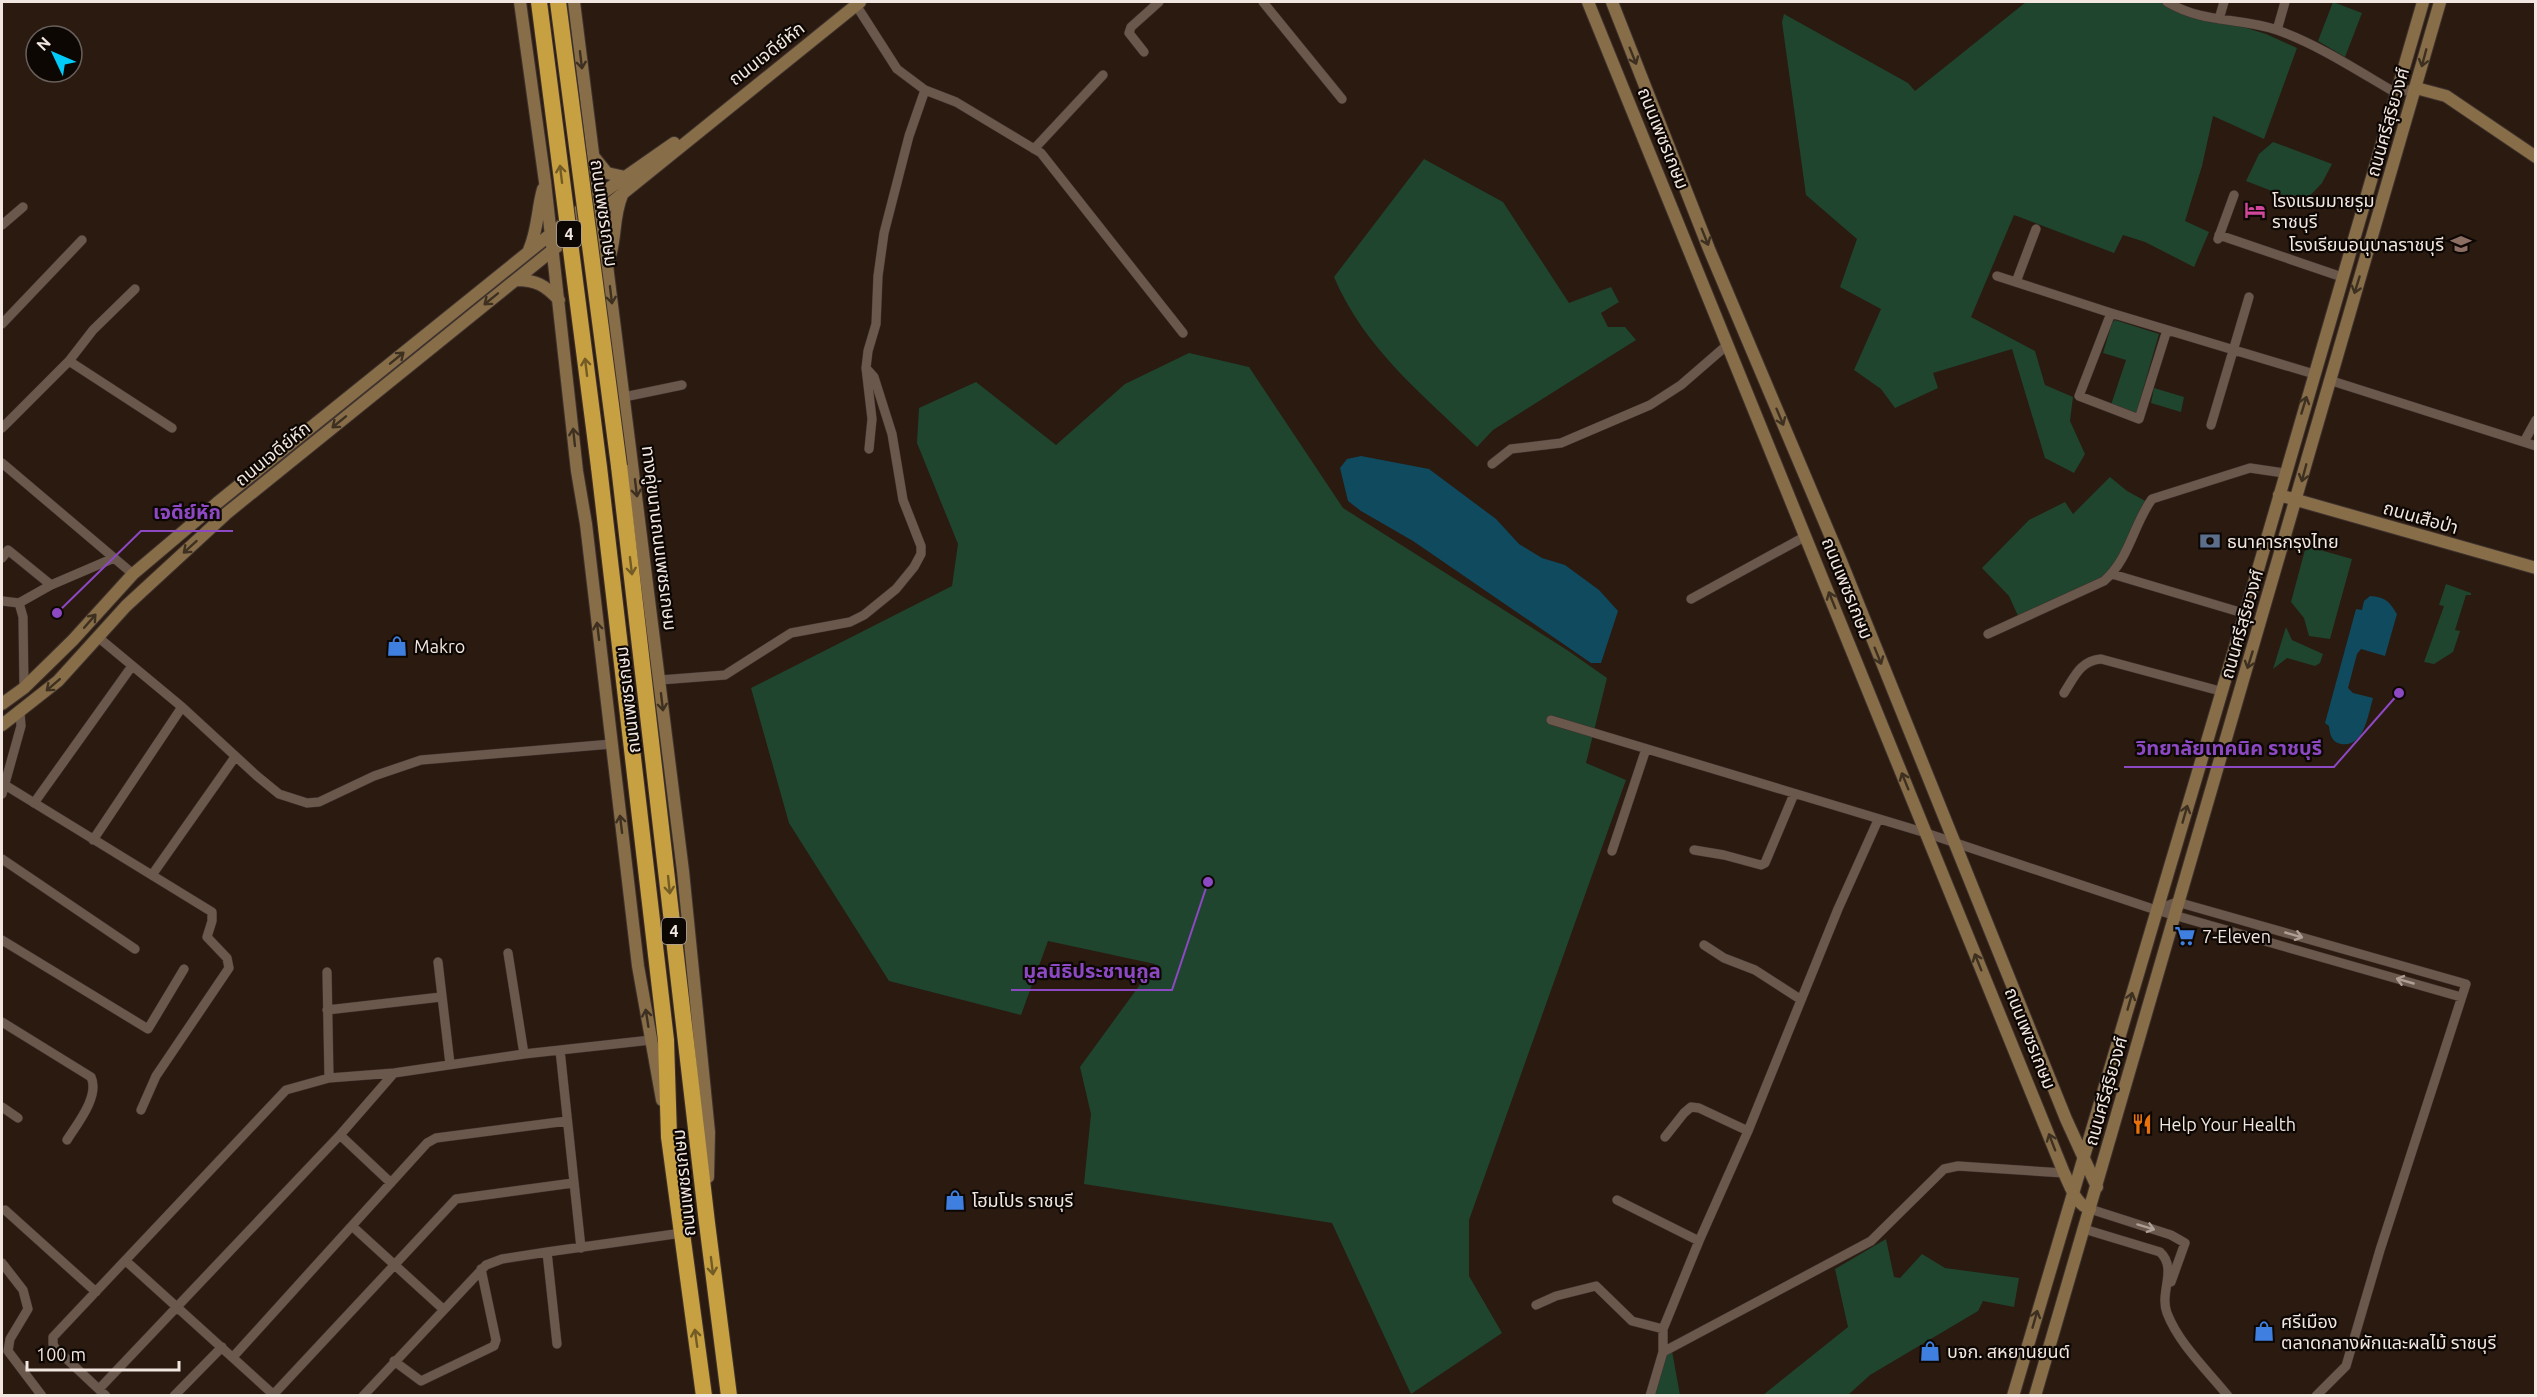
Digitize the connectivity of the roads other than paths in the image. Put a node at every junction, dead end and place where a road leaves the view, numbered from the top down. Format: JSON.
{"nodes":[{"id":1,"x":520,"y":2,"type":"edge"},
{"id":2,"x":539,"y":2,"type":"edge"},
{"id":3,"x":558,"y":2,"type":"edge"},
{"id":4,"x":574,"y":2,"type":"edge"},
{"id":5,"x":1159,"y":2,"type":"edge"},
{"id":6,"x":1263,"y":2,"type":"edge"},
{"id":7,"x":1588,"y":2,"type":"edge"},
{"id":8,"x":1612,"y":2,"type":"edge"},
{"id":9,"x":2167,"y":2,"type":"edge"},
{"id":10,"x":2224,"y":2,"type":"edge"},
{"id":11,"x":2285,"y":2,"type":"edge"},
{"id":12,"x":2423,"y":2,"type":"edge"},
{"id":13,"x":2440,"y":2,"type":"edge"},
{"id":14,"x":858,"y":3,"type":"edge"},
{"id":15,"x":2219,"y":20,"type":"junction"},
{"id":16,"x":2277,"y":30,"type":"junction"},
{"id":17,"x":1144,"y":51,"type":"dead end"},
{"id":18,"x":1103,"y":75,"type":"dead end"},
{"id":19,"x":2416,"y":88,"type":"junction"},
{"id":20,"x":925,"y":90,"type":"junction"},
{"id":21,"x":2396,"y":93,"type":"junction"},
{"id":22,"x":1342,"y":99,"type":"dead end"},
{"id":23,"x":723,"y":111,"type":"junction"},
{"id":24,"x":1034,"y":149,"type":"junction"},
{"id":25,"x":593,"y":156,"type":"junction"},
{"id":26,"x":2535,"y":157,"type":"edge"},
{"id":27,"x":625,"y":177,"type":"junction"},
{"id":28,"x":545,"y":182,"type":"junction"},
{"id":29,"x":622,"y":194,"type":"junction"},
{"id":30,"x":2234,"y":195,"type":"dead end"},
{"id":31,"x":598,"y":196,"type":"junction"},
{"id":32,"x":23,"y":207,"type":"dead end"},
{"id":33,"x":600,"y":211,"type":"junction"},
{"id":34,"x":2,"y":225,"type":"edge"},
{"id":35,"x":2036,"y":229,"type":"dead end"},
{"id":36,"x":551,"y":234,"type":"junction"},
{"id":37,"x":82,"y":240,"type":"dead end"},
{"id":38,"x":553,"y":249,"type":"junction"},
{"id":39,"x":527,"y":254,"type":"junction"},
{"id":40,"x":1716,"y":263,"type":"junction"},
{"id":41,"x":607,"y":264,"type":"junction"},
{"id":42,"x":1697,"y":271,"type":"junction"},
{"id":43,"x":1997,"y":276,"type":"dead end"},
{"id":44,"x":2342,"y":277,"type":"junction"},
{"id":45,"x":516,"y":279,"type":"junction"},
{"id":46,"x":2016,"y":282,"type":"junction"},
{"id":47,"x":135,"y":289,"type":"dead end"},
{"id":48,"x":2249,"y":297,"type":"dead end"},
{"id":49,"x":559,"y":300,"type":"junction"},
{"id":50,"x":2111,"y":313,"type":"junction"},
{"id":51,"x":2,"y":324,"type":"edge"},
{"id":52,"x":2168,"y":330,"type":"junction"},
{"id":53,"x":1183,"y":333,"type":"dead end"},
{"id":54,"x":1726,"y":346,"type":"junction"},
{"id":55,"x":2233,"y":350,"type":"junction"},
{"id":56,"x":69,"y":361,"type":"junction"},
{"id":57,"x":866,"y":369,"type":"junction"},
{"id":58,"x":2313,"y":374,"type":"junction"},
{"id":59,"x":2329,"y":380,"type":"junction"},
{"id":60,"x":682,"y":385,"type":"dead end"},
{"id":61,"x":624,"y":397,"type":"junction"},
{"id":62,"x":2535,"y":420,"type":"edge"},
{"id":63,"x":2211,"y":425,"type":"dead end"},
{"id":64,"x":2,"y":428,"type":"edge"},
{"id":65,"x":172,"y":428,"type":"dead end"},
{"id":66,"x":2524,"y":442,"type":"junction"},
{"id":67,"x":2535,"y":446,"type":"edge"},
{"id":68,"x":869,"y":449,"type":"dead end"},
{"id":69,"x":2,"y":463,"type":"edge"},
{"id":70,"x":1492,"y":464,"type":"dead end"},
{"id":71,"x":2284,"y":473,"type":"junction"},
{"id":72,"x":2279,"y":495,"type":"junction"},
{"id":73,"x":2297,"y":500,"type":"junction"},
{"id":74,"x":1806,"y":536,"type":"junction"},
{"id":75,"x":2,"y":558,"type":"edge"},
{"id":76,"x":114,"y":558,"type":"junction"},
{"id":77,"x":2535,"y":568,"type":"edge"},
{"id":78,"x":133,"y":574,"type":"junction"},
{"id":79,"x":2112,"y":574,"type":"junction"},
{"id":80,"x":51,"y":585,"type":"junction"},
{"id":81,"x":1691,"y":599,"type":"dead end"},
{"id":82,"x":2,"y":601,"type":"edge"},
{"id":83,"x":19,"y":603,"type":"junction"},
{"id":84,"x":2243,"y":614,"type":"junction"},
{"id":85,"x":1988,"y":634,"type":"dead end"},
{"id":86,"x":99,"y":638,"type":"junction"},
{"id":87,"x":132,"y":666,"type":"junction"},
{"id":88,"x":660,"y":680,"type":"junction"},
{"id":89,"x":24,"y":688,"type":"junction"},
{"id":90,"x":2220,"y":691,"type":"junction"},
{"id":91,"x":2064,"y":693,"type":"dead end"},
{"id":92,"x":2,"y":704,"type":"edge"},
{"id":93,"x":182,"y":707,"type":"junction"},
{"id":94,"x":20,"y":712,"type":"junction"},
{"id":95,"x":1551,"y":720,"type":"dead end"},
{"id":96,"x":2,"y":725,"type":"edge"},
{"id":97,"x":612,"y":744,"type":"junction"},
{"id":98,"x":1646,"y":749,"type":"junction"},
{"id":99,"x":235,"y":757,"type":"junction"},
{"id":100,"x":3,"y":790,"type":"edge"},
{"id":101,"x":1794,"y":794,"type":"junction"},
{"id":102,"x":34,"y":803,"type":"junction"},
{"id":103,"x":1878,"y":820,"type":"junction"},
{"id":104,"x":1926,"y":833,"type":"junction"},
{"id":105,"x":93,"y":840,"type":"junction"},
{"id":106,"x":1954,"y":845,"type":"junction"},
{"id":107,"x":1694,"y":850,"type":"dead end"},
{"id":108,"x":1612,"y":851,"type":"dead end"},
{"id":109,"x":2,"y":859,"type":"edge"},
{"id":110,"x":152,"y":875,"type":"junction"},
{"id":111,"x":2177,"y":902,"type":"junction"},
{"id":112,"x":2156,"y":910,"type":"junction"},
{"id":113,"x":2174,"y":915,"type":"junction"},
{"id":114,"x":2,"y":940,"type":"edge"},
{"id":115,"x":1704,"y":945,"type":"dead end"},
{"id":116,"x":135,"y":949,"type":"dead end"},
{"id":117,"x":508,"y":953,"type":"dead end"},
{"id":118,"x":2359,"y":953,"type":"junction"},
{"id":119,"x":438,"y":962,"type":"dead end"},
{"id":120,"x":2355,"y":967,"type":"junction"},
{"id":121,"x":184,"y":969,"type":"dead end"},
{"id":122,"x":327,"y":972,"type":"dead end"},
{"id":123,"x":441,"y":997,"type":"junction"},
{"id":124,"x":2462,"y":997,"type":"junction"},
{"id":125,"x":1800,"y":999,"type":"junction"},
{"id":126,"x":327,"y":1010,"type":"junction"},
{"id":127,"x":2,"y":1022,"type":"edge"},
{"id":128,"x":651,"y":1040,"type":"junction"},
{"id":129,"x":560,"y":1050,"type":"junction"},
{"id":130,"x":524,"y":1054,"type":"junction"},
{"id":131,"x":450,"y":1064,"type":"junction"},
{"id":132,"x":394,"y":1073,"type":"junction"},
{"id":133,"x":329,"y":1078,"type":"junction"},
{"id":134,"x":2,"y":1107,"type":"edge"},
{"id":135,"x":141,"y":1110,"type":"dead end"},
{"id":136,"x":18,"y":1119,"type":"dead end"},
{"id":137,"x":567,"y":1121,"type":"junction"},
{"id":138,"x":1748,"y":1131,"type":"junction"},
{"id":139,"x":340,"y":1135,"type":"junction"},
{"id":140,"x":669,"y":1137,"type":"junction"},
{"id":141,"x":1665,"y":1137,"type":"dead end"},
{"id":142,"x":67,"y":1140,"type":"dead end"},
{"id":143,"x":2083,"y":1158,"type":"junction"},
{"id":144,"x":2064,"y":1173,"type":"junction"},
{"id":145,"x":391,"y":1182,"type":"junction"},
{"id":146,"x":573,"y":1183,"type":"junction"},
{"id":147,"x":2097,"y":1187,"type":"junction"},
{"id":148,"x":2072,"y":1190,"type":"junction"},
{"id":149,"x":1617,"y":1200,"type":"dead end"},
{"id":150,"x":2090,"y":1209,"type":"junction"},
{"id":151,"x":5,"y":1210,"type":"dead end"},
{"id":152,"x":707,"y":1223,"type":"junction"},
{"id":153,"x":352,"y":1226,"type":"junction"},
{"id":154,"x":2084,"y":1229,"type":"junction"},
{"id":155,"x":682,"y":1233,"type":"junction"},
{"id":156,"x":1699,"y":1240,"type":"junction"},
{"id":157,"x":581,"y":1248,"type":"junction"},
{"id":158,"x":547,"y":1252,"type":"junction"},
{"id":159,"x":126,"y":1261,"type":"junction"},
{"id":160,"x":2,"y":1263,"type":"edge"},
{"id":161,"x":394,"y":1265,"type":"junction"},
{"id":162,"x":482,"y":1269,"type":"junction"},
{"id":163,"x":2167,"y":1286,"type":"junction"},
{"id":164,"x":96,"y":1292,"type":"junction"},
{"id":165,"x":1536,"y":1305,"type":"dead end"},
{"id":166,"x":177,"y":1307,"type":"junction"},
{"id":167,"x":443,"y":1309,"type":"junction"},
{"id":168,"x":1663,"y":1329,"type":"junction"},
{"id":169,"x":557,"y":1344,"type":"dead end"},
{"id":170,"x":5,"y":1346,"type":"edge"},
{"id":171,"x":222,"y":1347,"type":"junction"},
{"id":172,"x":1663,"y":1352,"type":"junction"},
{"id":173,"x":233,"y":1357,"type":"junction"},
{"id":174,"x":394,"y":1361,"type":"junction"},
{"id":175,"x":102,"y":1392,"type":"edge"},
{"id":176,"x":42,"y":1395,"type":"edge"},
{"id":177,"x":174,"y":1395,"type":"edge"},
{"id":178,"x":274,"y":1395,"type":"edge"},
{"id":179,"x":363,"y":1395,"type":"edge"},
{"id":180,"x":704,"y":1395,"type":"edge"},
{"id":181,"x":729,"y":1395,"type":"edge"},
{"id":182,"x":1650,"y":1395,"type":"edge"},
{"id":183,"x":2013,"y":1395,"type":"edge"},
{"id":184,"x":2035,"y":1395,"type":"edge"},
{"id":185,"x":2228,"y":1395,"type":"edge"},
{"id":186,"x":2316,"y":1395,"type":"edge"}],
"edges":[{"from":1,"to":28,"type":"main road","number":"4"},
{"from":140,"to":2,"type":"highway","name":"ถนนเพชรเกษม","number":"4","one_way":true,"bridge":true},
{"from":3,"to":152,"type":"highway","name":"ถนนเพชรเกษม","number":"4","one_way":true,"bridge":true},
{"from":4,"to":25,"type":"main road","name":"ทางคู่ขนานถนนเพชรเกษม","number":"4","one_way":true},
{"from":5,"to":17,"type":"street"},
{"from":6,"to":22,"type":"street"},
{"from":7,"to":42,"type":"main road","name":"ถนนเพชรเกษม"},
{"from":8,"to":40,"type":"main road","name":"ถนนเพชรเกษม","one_way":true},
{"from":9,"to":15,"type":"street"},
{"from":10,"to":15,"type":"street"},
{"from":11,"to":16,"type":"street"},
{"from":12,"to":21,"type":"main road","name":"ถนนศรีสุริยวงศ์"},
{"from":13,"to":19,"type":"main road","name":"ถนนศรีสุริยวงศ์","one_way":true},
{"from":14,"to":20,"type":"street"},
{"from":14,"to":23,"type":"main road","name":"ถนนเจดีย์หัก"},
{"from":15,"to":16,"type":"street"},
{"from":16,"to":21,"type":"street"},
{"from":18,"to":24,"type":"street"},
{"from":19,"to":21,"type":"street"},
{"from":19,"to":26,"type":"main road"},
{"from":19,"to":59,"type":"main road","name":"ถนนศรีสุริยวงศ์","one_way":true},
{"from":20,"to":24,"type":"street"},
{"from":20,"to":57,"type":"street"},
{"from":21,"to":44,"type":"main road","name":"ถนนศรีสุริยวงศ์"},
{"from":23,"to":27,"type":"main road","name":"ถนนเจดีย์หัก"},
{"from":23,"to":29,"type":"main road","name":"ถนนเจดีย์หัก"},
{"from":24,"to":53,"type":"street"},
{"from":25,"to":27,"type":"main road"},
{"from":25,"to":31,"type":"main road","name":"ทางคู่ขนานถนนเพชรเกษม","number":"4"},
{"from":27,"to":31,"type":"main road","name":"ถนนเจดีย์หัก"},
{"from":28,"to":36,"type":"main road","number":"4"},
{"from":28,"to":39,"type":"main road"},
{"from":29,"to":33,"type":"main road","name":"ถนนเจดีย์หัก"},
{"from":29,"to":41,"type":"main road"},
{"from":30,"to":44,"type":"street"},
{"from":31,"to":33,"type":"main road","name":"ทางคู่ขนานถนนเพชรเกษม","number":"4"},
{"from":31,"to":36,"type":"main road","name":"ถนนเจดีย์หัก"},
{"from":32,"to":34,"type":"street"},
{"from":33,"to":38,"type":"main road","name":"ถนนเจดีย์หัก"},
{"from":33,"to":41,"type":"main road","name":"ทางคู่ขนานถนนเพชรเกษม","number":"4"},
{"from":35,"to":46,"type":"street"},
{"from":36,"to":38,"type":"main road","number":"4"},
{"from":36,"to":39,"type":"main road","name":"ถนนเจดีย์หัก"},
{"from":37,"to":51,"type":"street"},
{"from":38,"to":45,"type":"main road","name":"ถนนเจดีย์หัก"},
{"from":38,"to":49,"type":"main road","number":"4"},
{"from":78,"to":39,"type":"main road","name":"ถนนเจดีย์หัก","one_way":true},
{"from":40,"to":42,"type":"main road"},
{"from":40,"to":106,"type":"main road","name":"ถนนเพชรเกษม","one_way":true},
{"from":41,"to":61,"type":"main road","name":"ทางคู่ขนานถนนเพชรเกษม","number":"4","one_way":true},
{"from":42,"to":54,"type":"main road","name":"ถนนเพชรเกษม"},
{"from":43,"to":46,"type":"street"},
{"from":44,"to":58,"type":"main road","name":"ถนนศรีสุริยวงศ์"},
{"from":45,"to":49,"type":"main road"},
{"from":45,"to":86,"type":"main road","name":"ถนนเจดีย์หัก","one_way":true},
{"from":46,"to":50,"type":"street"},
{"from":47,"to":56,"type":"street"},
{"from":48,"to":55,"type":"street"},
{"from":97,"to":49,"type":"main road","number":"4","one_way":true},
{"from":50,"to":52,"type":"street"},
{"from":50,"to":52,"type":"street"},
{"from":52,"to":55,"type":"street"},
{"from":54,"to":70,"type":"street"},
{"from":54,"to":74,"type":"main road","name":"ถนนเพชรเกษม"},
{"from":55,"to":58,"type":"street"},
{"from":55,"to":63,"type":"street"},
{"from":56,"to":64,"type":"street"},
{"from":56,"to":65,"type":"street"},
{"from":57,"to":68,"type":"street"},
{"from":57,"to":88,"type":"street"},
{"from":58,"to":59,"type":"main road"},
{"from":71,"to":58,"type":"main road","name":"ถนนศรีสุริยวงศ์","one_way":true},
{"from":59,"to":66,"type":"street"},
{"from":59,"to":73,"type":"main road","name":"ถนนศรีสุริยวงศ์","one_way":true},
{"from":60,"to":61,"type":"street"},
{"from":61,"to":88,"type":"main road","name":"ทางคู่ขนานถนนเพชรเกษม","number":"4","one_way":true},
{"from":62,"to":66,"type":"street"},
{"from":66,"to":67,"type":"street"},
{"from":69,"to":76,"type":"street"},
{"from":71,"to":72,"type":"main road","name":"ถนนศรีสุริยวงศ์"},
{"from":71,"to":79,"type":"street"},
{"from":72,"to":73,"type":"main road","name":"ถนนเสือป่า"},
{"from":72,"to":84,"type":"main road","name":"ถนนศรีสุริยวงศ์"},
{"from":73,"to":77,"type":"main road","name":"ถนนเสือป่า"},
{"from":73,"to":111,"type":"main road","name":"ถนนศรีสุริยวงศ์","one_way":true},
{"from":74,"to":81,"type":"street"},
{"from":104,"to":74,"type":"main road","name":"ถนนเพชรเกษม","one_way":true},
{"from":75,"to":80,"type":"street"},
{"from":76,"to":78,"type":"street"},
{"from":76,"to":80,"type":"street"},
{"from":89,"to":78,"type":"main road","name":"ถนนเจดีย์หัก","one_way":true},
{"from":79,"to":84,"type":"street"},
{"from":79,"to":85,"type":"street"},
{"from":80,"to":83,"type":"street"},
{"from":82,"to":83,"type":"street"},
{"from":83,"to":89,"type":"street"},
{"from":84,"to":90,"type":"main road","name":"ถนนศรีสุริยวงศ์"},
{"from":86,"to":87,"type":"street"},
{"from":86,"to":94,"type":"main road","name":"ถนนเจดีย์หัก","one_way":true},
{"from":87,"to":93,"type":"street"},
{"from":87,"to":102,"type":"street"},
{"from":88,"to":152,"type":"main road","name":"ทางคู่ขนานถนนเพชรเกษม","number":"4","one_way":true},
{"from":89,"to":92,"type":"main road","name":"ถนนเจดีย์หัก"},
{"from":90,"to":91,"type":"street"},
{"from":112,"to":90,"type":"main road","name":"ถนนศรีสุริยวงศ์","one_way":true},
{"from":93,"to":99,"type":"street"},
{"from":93,"to":105,"type":"street"},
{"from":94,"to":96,"type":"main road","name":"ถนนเจดีย์หัก"},
{"from":94,"to":100,"type":"street"},
{"from":95,"to":98,"type":"street"},
{"from":97,"to":99,"type":"street"},
{"from":128,"to":97,"type":"main road","number":"4","one_way":true},
{"from":98,"to":101,"type":"street"},
{"from":98,"to":108,"type":"street"},
{"from":99,"to":110,"type":"street"},
{"from":100,"to":102,"type":"street"},
{"from":101,"to":103,"type":"street"},
{"from":101,"to":107,"type":"street"},
{"from":102,"to":105,"type":"street"},
{"from":103,"to":104,"type":"street"},
{"from":103,"to":125,"type":"street"},
{"from":104,"to":106,"type":"street"},
{"from":144,"to":104,"type":"main road","name":"ถนนเพชรเกษม","one_way":true},
{"from":105,"to":110,"type":"street"},
{"from":106,"to":112,"type":"street"},
{"from":106,"to":143,"type":"main road","name":"ถนนเพชรเกษม"},
{"from":109,"to":116,"type":"street"},
{"from":110,"to":135,"type":"street"},
{"from":111,"to":112,"type":"street"},
{"from":111,"to":113,"type":"main road","name":"ถนนศรีสุริยวงศ์"},
{"from":111,"to":118,"type":"street","one_way":true},
{"from":112,"to":113,"type":"street"},
{"from":143,"to":112,"type":"main road","name":"ถนนศรีสุริยวงศ์","one_way":true},
{"from":113,"to":120,"type":"street"},
{"from":113,"to":147,"type":"main road","name":"ถนนศรีสุริยวงศ์"},
{"from":114,"to":121,"type":"street"},
{"from":115,"to":125,"type":"street"},
{"from":117,"to":130,"type":"street"},
{"from":118,"to":120,"type":"street"},
{"from":118,"to":124,"type":"street"},
{"from":119,"to":123,"type":"street"},
{"from":124,"to":120,"type":"street","one_way":true},
{"from":122,"to":126,"type":"street"},
{"from":123,"to":126,"type":"street"},
{"from":123,"to":131,"type":"street"},
{"from":124,"to":186,"type":"street"},
{"from":125,"to":138,"type":"street"},
{"from":126,"to":133,"type":"street"},
{"from":127,"to":142,"type":"street"},
{"from":128,"to":129,"type":"street"},
{"from":128,"to":140,"type":"main road","number":"4"},
{"from":129,"to":130,"type":"street"},
{"from":129,"to":137,"type":"street"},
{"from":130,"to":131,"type":"street"},
{"from":131,"to":132,"type":"street"},
{"from":132,"to":133,"type":"street"},
{"from":132,"to":139,"type":"street"},
{"from":133,"to":159,"type":"street"},
{"from":134,"to":136,"type":"street"},
{"from":137,"to":145,"type":"street"},
{"from":137,"to":146,"type":"street"},
{"from":138,"to":141,"type":"street"},
{"from":138,"to":156,"type":"street"},
{"from":139,"to":145,"type":"street"},
{"from":139,"to":166,"type":"street"},
{"from":140,"to":155,"type":"highway","name":"ถนนเพชรเกษม","number":"4"},
{"from":143,"to":147,"type":"main road","name":"ถนนเพชรเกษม"},
{"from":143,"to":148,"type":"main road","name":"ถนนศรีสุริยวงศ์"},
{"from":144,"to":148,"type":"main road","name":"ถนนเพชรเกษม"},
{"from":144,"to":172,"type":"street"},
{"from":145,"to":153,"type":"street"},
{"from":146,"to":157,"type":"street"},
{"from":146,"to":161,"type":"street"},
{"from":147,"to":150,"type":"main road","name":"ถนนศรีสุริยวงศ์"},
{"from":148,"to":150,"type":"main road","name":"ถนนเพชรเกษม"},
{"from":183,"to":148,"type":"main road","one_way":true},
{"from":149,"to":156,"type":"street"},
{"from":150,"to":154,"type":"main road"},
{"from":150,"to":163,"type":"street","one_way":true},
{"from":151,"to":164,"type":"street"},
{"from":152,"to":181,"type":"highway","name":"ถนนเพชรเกษม","number":"4","one_way":true},
{"from":153,"to":161,"type":"street"},
{"from":153,"to":173,"type":"street"},
{"from":154,"to":163,"type":"street"},
{"from":154,"to":184,"type":"main road"},
{"from":155,"to":157,"type":"street"},
{"from":180,"to":155,"type":"highway","name":"ถนนเพชรเกษม","number":"4","one_way":true},
{"from":156,"to":168,"type":"street"},
{"from":157,"to":158,"type":"street"},
{"from":158,"to":162,"type":"street"},
{"from":158,"to":169,"type":"street"},
{"from":159,"to":164,"type":"street"},
{"from":159,"to":166,"type":"street"},
{"from":160,"to":170,"type":"street"},
{"from":161,"to":167,"type":"street"},
{"from":161,"to":178,"type":"street"},
{"from":162,"to":167,"type":"street"},
{"from":162,"to":174,"type":"street"},
{"from":163,"to":185,"type":"street"},
{"from":164,"to":175,"type":"street"},
{"from":165,"to":168,"type":"street"},
{"from":166,"to":171,"type":"street"},
{"from":166,"to":175,"type":"street"},
{"from":167,"to":174,"type":"street"},
{"from":168,"to":172,"type":"street"},
{"from":170,"to":176,"type":"street"},
{"from":171,"to":173,"type":"street"},
{"from":171,"to":177,"type":"street"},
{"from":172,"to":182,"type":"street"},
{"from":173,"to":178,"type":"street"},
{"from":174,"to":179,"type":"street"}]}
